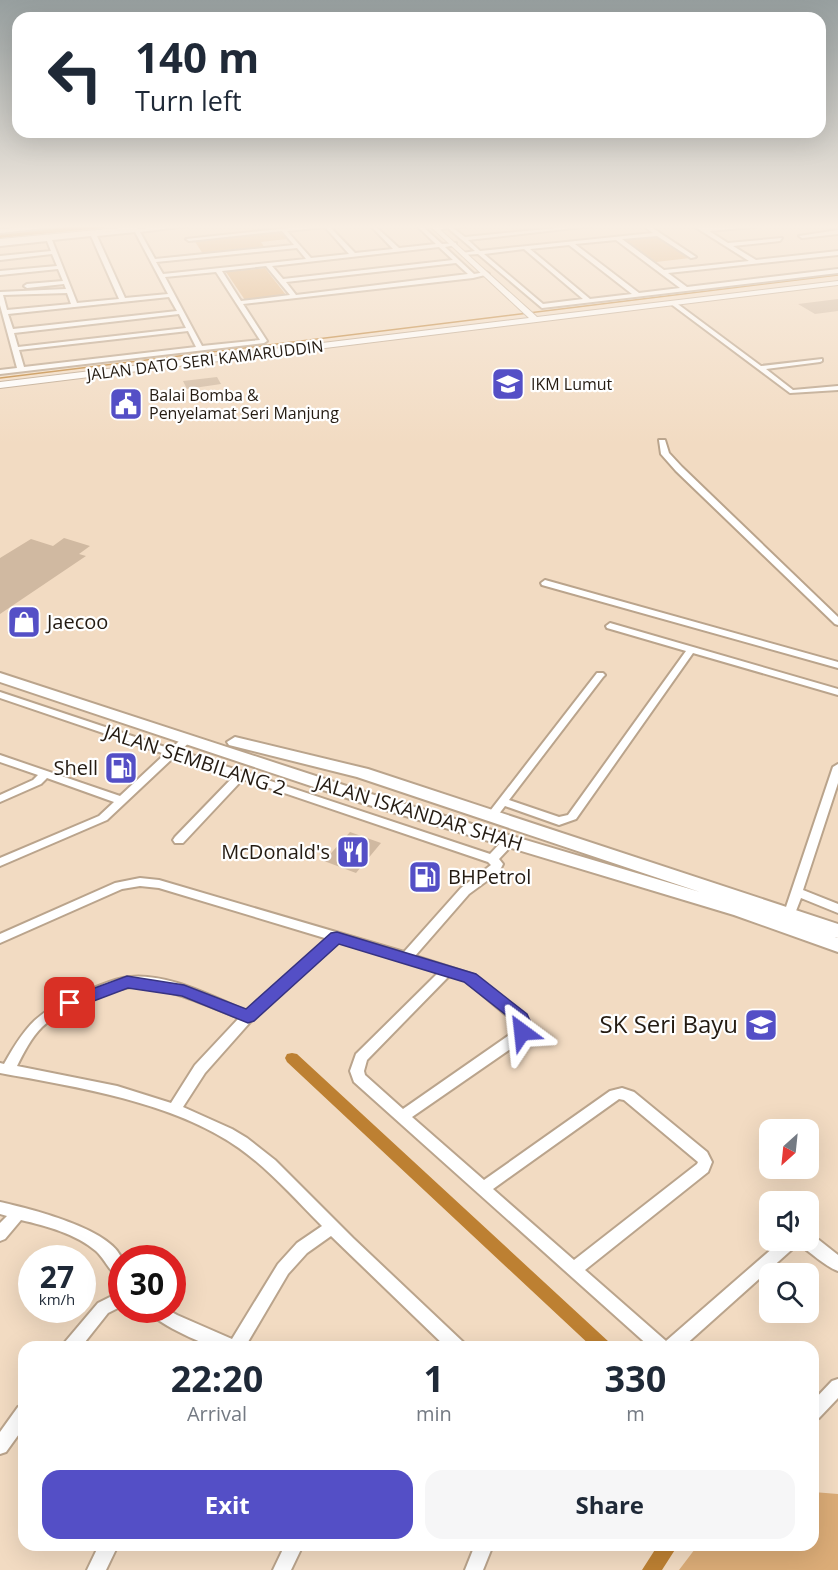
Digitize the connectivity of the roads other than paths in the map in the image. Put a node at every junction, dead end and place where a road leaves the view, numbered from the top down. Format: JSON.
{"nodes":[{"id":1,"x":1,"y":298,"type":"edge"},
{"id":2,"x":72,"y":298,"type":"edge"},
{"id":3,"x":120,"y":298,"type":"edge"},
{"id":4,"x":174,"y":298,"type":"edge"},
{"id":5,"x":237,"y":298,"type":"edge"},
{"id":6,"x":283,"y":298,"type":"edge"},
{"id":7,"x":512,"y":298,"type":"edge"},
{"id":8,"x":530,"y":298,"type":"edge"},
{"id":9,"x":586,"y":298,"type":"edge"},
{"id":10,"x":611,"y":298,"type":"edge"},
{"id":11,"x":712,"y":298,"type":"edge"},
{"id":12,"x":589,"y":301,"type":"junction"},
{"id":13,"x":74,"y":303,"type":"junction"},
{"id":14,"x":240,"y":303,"type":"junction"},
{"id":15,"x":673,"y":303,"type":"junction"},
{"id":16,"x":6,"y":312,"type":"junction"},
{"id":17,"x":180,"y":312,"type":"junction"},
{"id":18,"x":531,"y":316,"type":"junction"},
{"id":19,"x":189,"y":329,"type":"junction"},
{"id":20,"x":11,"y":331,"type":"junction"},
{"id":21,"x":200,"y":348,"type":"junction"},
{"id":22,"x":15,"y":349,"type":"junction"},
{"id":23,"x":820,"y":360,"type":"dead end"},
{"id":24,"x":760,"y":368,"type":"junction"},
{"id":25,"x":21,"y":369,"type":"junction"},
{"id":26,"x":0,"y":372,"type":"edge"},
{"id":27,"x":0,"y":385,"type":"edge"},
{"id":28,"x":838,"y":388,"type":"edge"},
{"id":29,"x":662,"y":442,"type":"dead end"},
{"id":30,"x":545,"y":583,"type":"dead end"},
{"id":31,"x":838,"y":622,"type":"edge"},
{"id":32,"x":610,"y":626,"type":"dead end"},
{"id":33,"x":691,"y":650,"type":"junction"},
{"id":34,"x":838,"y":665,"type":"edge"},
{"id":35,"x":0,"y":668,"type":"edge"},
{"id":36,"x":600,"y":675,"type":"dead end"},
{"id":37,"x":0,"y":677,"type":"edge"},
{"id":38,"x":838,"y":692,"type":"edge"},
{"id":39,"x":0,"y":695,"type":"edge"},
{"id":40,"x":188,"y":738,"type":"junction"},
{"id":41,"x":171,"y":754,"type":"junction"},
{"id":42,"x":0,"y":758,"type":"edge"},
{"id":43,"x":838,"y":767,"type":"edge"},
{"id":44,"x":348,"y":769,"type":"junction"},
{"id":45,"x":46,"y":774,"type":"junction"},
{"id":46,"x":240,"y":776,"type":"junction"},
{"id":47,"x":400,"y":786,"type":"junction"},
{"id":48,"x":332,"y":787,"type":"junction"},
{"id":49,"x":0,"y":799,"type":"edge"},
{"id":50,"x":122,"y":801,"type":"junction"},
{"id":51,"x":502,"y":802,"type":"junction"},
{"id":52,"x":391,"y":806,"type":"junction"},
{"id":53,"x":491,"y":817,"type":"junction"},
{"id":54,"x":179,"y":840,"type":"dead end"},
{"id":55,"x":509,"y":841,"type":"junction"},
{"id":56,"x":492,"y":859,"type":"junction"},
{"id":57,"x":0,"y":862,"type":"edge"},
{"id":58,"x":798,"y":892,"type":"junction"},
{"id":59,"x":838,"y":909,"type":"edge"},
{"id":60,"x":790,"y":913,"type":"junction"},
{"id":61,"x":838,"y":931,"type":"edge"},
{"id":62,"x":337,"y":937,"type":"junction"},
{"id":63,"x":0,"y":939,"type":"edge"},
{"id":64,"x":838,"y":945,"type":"edge"},
{"id":65,"x":407,"y":957,"type":"junction"},
{"id":66,"x":448,"y":970,"type":"junction"},
{"id":67,"x":248,"y":1017,"type":"junction"},
{"id":68,"x":4,"y":1069,"type":"edge"},
{"id":69,"x":174,"y":1110,"type":"junction"},
{"id":70,"x":402,"y":1116,"type":"junction"},
{"id":71,"x":482,"y":1189,"type":"junction"},
{"id":72,"x":0,"y":1208,"type":"edge"},
{"id":73,"x":19,"y":1212,"type":"junction"},
{"id":74,"x":333,"y":1227,"type":"junction"},
{"id":75,"x":0,"y":1234,"type":"edge"},
{"id":76,"x":819,"y":1249,"type":"edge"},
{"id":77,"x":780,"y":1251,"type":"edge"},
{"id":78,"x":108,"y":1252,"type":"edge"},
{"id":79,"x":838,"y":1264,"type":"edge"},
{"id":80,"x":573,"y":1270,"type":"junction"},
{"id":81,"x":108,"y":1306,"type":"edge"},
{"id":82,"x":178,"y":1323,"type":"edge"},
{"id":83,"x":76,"y":1341,"type":"edge"},
{"id":84,"x":221,"y":1341,"type":"edge"},
{"id":85,"x":239,"y":1341,"type":"edge"},
{"id":86,"x":451,"y":1341,"type":"edge"},
{"id":87,"x":655,"y":1341,"type":"edge"},
{"id":88,"x":678,"y":1341,"type":"edge"},
{"id":89,"x":838,"y":1387,"type":"edge"},
{"id":90,"x":819,"y":1406,"type":"edge"},
{"id":91,"x":18,"y":1421,"type":"edge"},
{"id":92,"x":0,"y":1446,"type":"edge"},
{"id":93,"x":106,"y":1551,"type":"edge"},
{"id":94,"x":291,"y":1551,"type":"edge"},
{"id":95,"x":482,"y":1551,"type":"edge"},
{"id":96,"x":96,"y":1570,"type":"edge"},
{"id":97,"x":282,"y":1570,"type":"edge"},
{"id":98,"x":474,"y":1570,"type":"edge"}],
"edges":[{"from":1,"to":16,"type":"street"},
{"from":2,"to":13,"type":"street"},
{"from":3,"to":13,"type":"street"},
{"from":4,"to":17,"type":"street"},
{"from":5,"to":14,"type":"street"},
{"from":6,"to":14,"type":"street"},
{"from":7,"to":18,"type":"street"},
{"from":8,"to":12,"type":"street"},
{"from":9,"to":12,"type":"street"},
{"from":10,"to":12,"type":"street"},
{"from":11,"to":15,"type":"street","name":"JALAN DATO SERI KAMARUDDIN"},
{"from":13,"to":16,"type":"street"},
{"from":14,"to":21,"type":"street"},
{"from":15,"to":18,"type":"street","name":"JALAN DATO SERI KAMARUDDIN"},
{"from":15,"to":24,"type":"street"},
{"from":16,"to":20,"type":"street"},
{"from":17,"to":19,"type":"street"},
{"from":17,"to":20,"type":"street"},
{"from":18,"to":27,"type":"street","name":"JALAN DATO SERI KAMARUDDIN"},
{"from":19,"to":21,"type":"street"},
{"from":19,"to":22,"type":"street"},
{"from":20,"to":22,"type":"street"},
{"from":21,"to":25,"type":"street"},
{"from":22,"to":25,"type":"street"},
{"from":23,"to":24,"type":"street"},
{"from":24,"to":28,"type":"street"},
{"from":25,"to":26,"type":"street"},
{"from":29,"to":31,"type":"street"},
{"from":30,"to":34,"type":"street"},
{"from":32,"to":33,"type":"street"},
{"from":33,"to":38,"type":"street"},
{"from":33,"to":51,"type":"street"},
{"from":35,"to":44,"type":"main road","name":"JALAN ISKANDAR SHAH"},
{"from":36,"to":51,"type":"street"},
{"from":37,"to":40,"type":"main road","name":"JALAN ISKANDAR SHAH"},
{"from":39,"to":41,"type":"street","name":"JALAN SEMBILANG 2"},
{"from":40,"to":41,"type":"street"},
{"from":40,"to":48,"type":"main road","name":"JALAN ISKANDAR SHAH"},
{"from":41,"to":46,"type":"street","name":"JALAN SEMBILANG 2"},
{"from":41,"to":50,"type":"street"},
{"from":42,"to":45,"type":"street"},
{"from":43,"to":58,"type":"street"},
{"from":44,"to":47,"type":"main road","name":"JALAN ISKANDAR SHAH"},
{"from":44,"to":48,"type":"main road"},
{"from":45,"to":49,"type":"street"},
{"from":45,"to":50,"type":"street"},
{"from":46,"to":54,"type":"street"},
{"from":46,"to":56,"type":"street","name":"JALAN SEMBILANG 2"},
{"from":47,"to":52,"type":"main road"},
{"from":47,"to":53,"type":"main road","name":"JALAN ISKANDAR SHAH"},
{"from":48,"to":52,"type":"main road","name":"JALAN ISKANDAR SHAH"},
{"from":50,"to":57,"type":"street"},
{"from":51,"to":53,"type":"street"},
{"from":52,"to":55,"type":"main road","name":"JALAN ISKANDAR SHAH"},
{"from":53,"to":60,"type":"main road","name":"JALAN ISKANDAR SHAH"},
{"from":55,"to":56,"type":"street"},
{"from":55,"to":64,"type":"main road","name":"JALAN ISKANDAR SHAH"},
{"from":56,"to":65,"type":"street"},
{"from":58,"to":59,"type":"street"},
{"from":58,"to":60,"type":"street"},
{"from":60,"to":61,"type":"main road","name":"JALAN ISKANDAR SHAH"},
{"from":62,"to":63,"type":"street"},
{"from":62,"to":65,"type":"street"},
{"from":62,"to":67,"type":"street"},
{"from":65,"to":66,"type":"street"},
{"from":66,"to":70,"type":"street"},
{"from":66,"to":70,"type":"street"},
{"from":67,"to":68,"type":"street"},
{"from":67,"to":69,"type":"street"},
{"from":68,"to":69,"type":"street"},
{"from":69,"to":74,"type":"street"},
{"from":70,"to":71,"type":"street"},
{"from":71,"to":80,"type":"street"},
{"from":71,"to":80,"type":"street"},
{"from":72,"to":73,"type":"street"},
{"from":73,"to":75,"type":"street"},
{"from":73,"to":78,"type":"street"},
{"from":74,"to":85,"type":"street"},
{"from":74,"to":86,"type":"street"},
{"from":76,"to":79,"type":"street"},
{"from":77,"to":88,"type":"street"},
{"from":80,"to":87,"type":"street"},
{"from":81,"to":83,"type":"street"},
{"from":82,"to":84,"type":"street"},
{"from":89,"to":90,"type":"street"},
{"from":91,"to":92,"type":"street"},
{"from":93,"to":96,"type":"street"},
{"from":94,"to":97,"type":"street"},
{"from":95,"to":98,"type":"street"}]}
